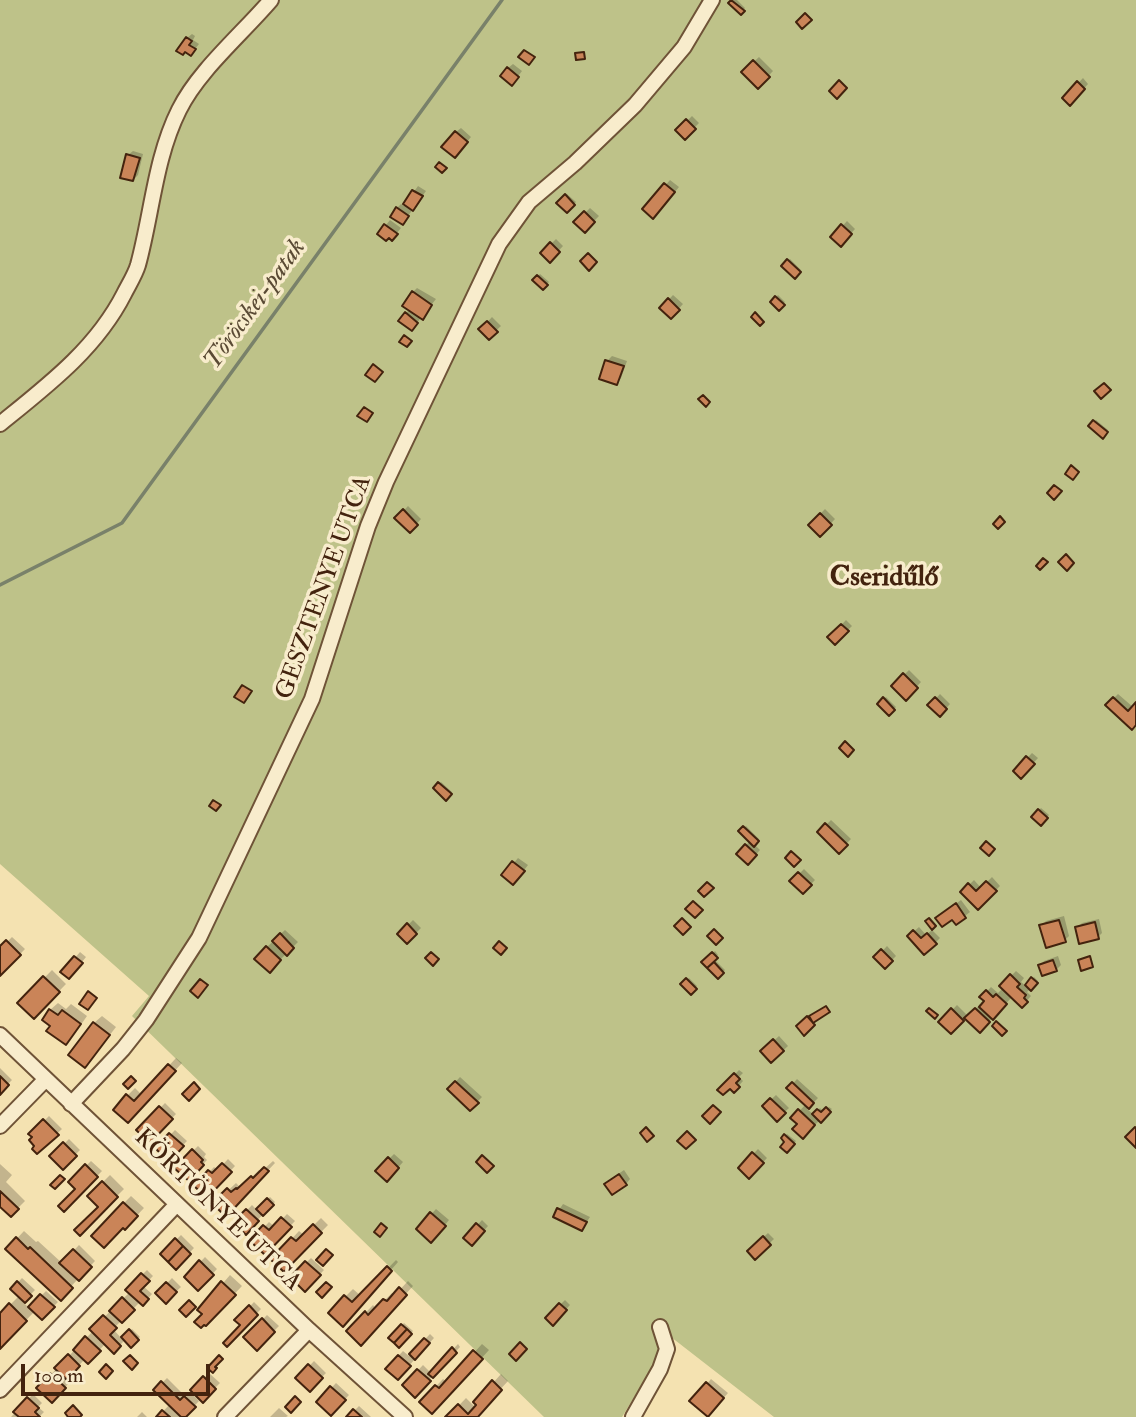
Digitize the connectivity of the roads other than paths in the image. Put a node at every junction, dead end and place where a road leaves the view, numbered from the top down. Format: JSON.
{"nodes":[{"id":1,"x":271,"y":0,"type":"edge"},
{"id":2,"x":712,"y":0,"type":"edge"},
{"id":3,"x":0,"y":424,"type":"edge"},
{"id":4,"x":0,"y":1035,"type":"edge"},
{"id":5,"x":46,"y":1079,"type":"junction"},
{"id":6,"x":71,"y":1104,"type":"junction"},
{"id":7,"x":0,"y":1126,"type":"edge"},
{"id":8,"x":177,"y":1204,"type":"junction"},
{"id":9,"x":660,"y":1327,"type":"dead end"},
{"id":10,"x":309,"y":1330,"type":"junction"},
{"id":11,"x":0,"y":1390,"type":"edge"},
{"id":12,"x":225,"y":1417,"type":"edge"},
{"id":13,"x":404,"y":1417,"type":"edge"},
{"id":14,"x":633,"y":1417,"type":"edge"}],
"edges":[{"from":1,"to":3,"type":"street"},
{"from":2,"to":6,"type":"street","name":"GESZTENYE UTCA"},
{"from":4,"to":5,"type":"street","name":"KÖRTÖNYE UTCA"},
{"from":5,"to":6,"type":"street","name":"KÖRTÖNYE UTCA"},
{"from":5,"to":7,"type":"street"},
{"from":6,"to":8,"type":"street","name":"KÖRTÖNYE UTCA"},
{"from":8,"to":10,"type":"street","name":"KÖRTÖNYE UTCA"},
{"from":8,"to":11,"type":"street"},
{"from":9,"to":14,"type":"street"},
{"from":10,"to":12,"type":"street"},
{"from":10,"to":13,"type":"street","name":"KÖRTÖNYE UTCA"}]}
